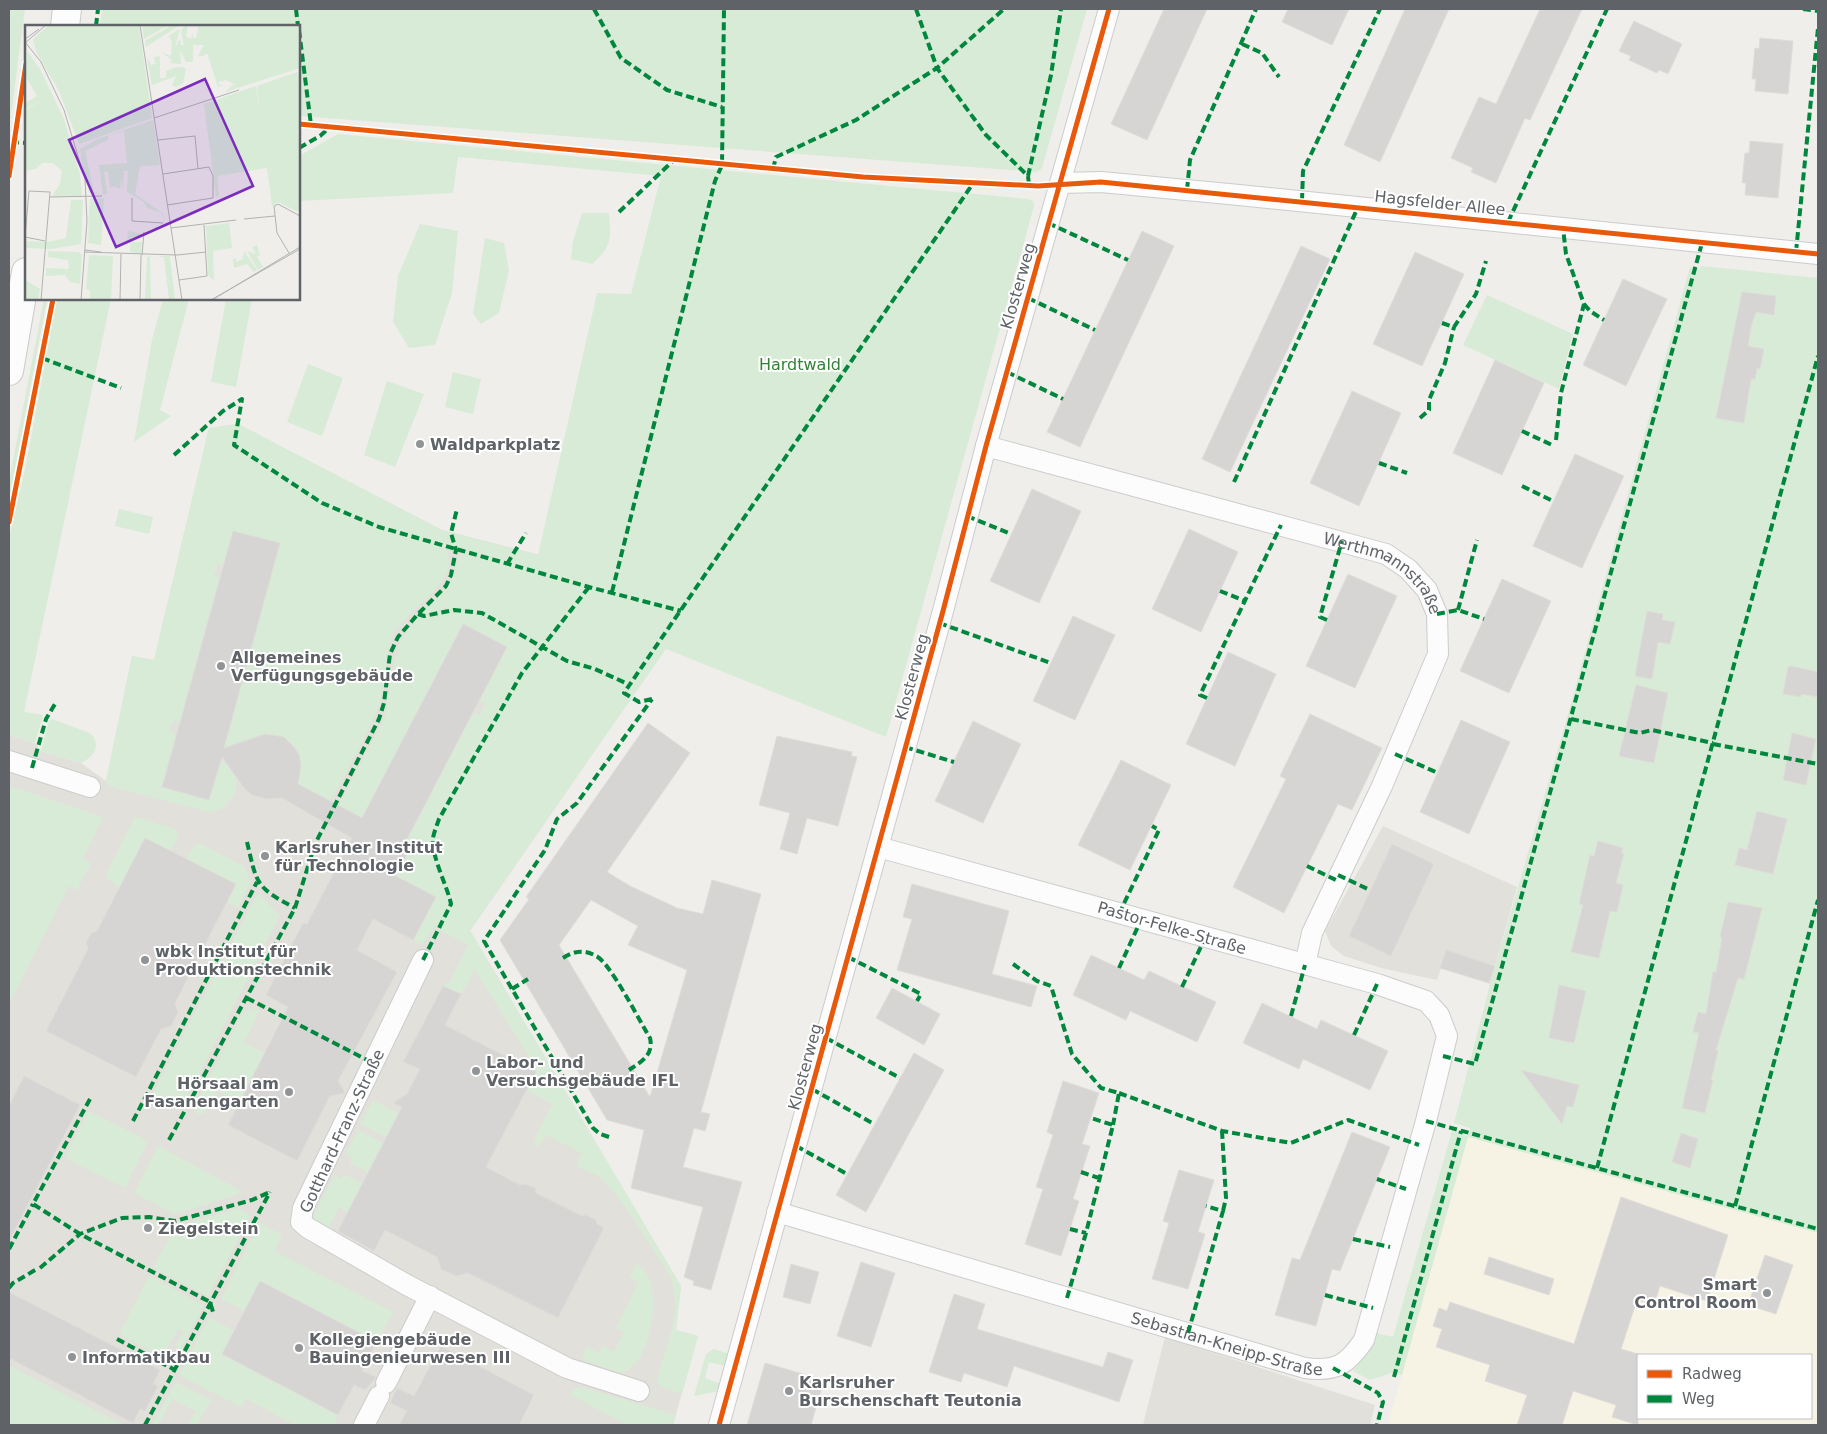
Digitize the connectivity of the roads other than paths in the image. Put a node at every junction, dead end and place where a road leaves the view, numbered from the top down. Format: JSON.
{"nodes":[{"id":1,"x":67,"y":9,"type":"edge"},
{"id":2,"x":1109,"y":9,"type":"edge"},
{"id":3,"x":65,"y":25,"type":"edge"},
{"id":4,"x":1060,"y":184,"type":"junction"},
{"id":5,"x":1818,"y":254,"type":"edge"},
{"id":6,"x":25,"y":278,"type":"edge"},
{"id":7,"x":9,"y":371,"type":"edge"},
{"id":8,"x":986,"y":446,"type":"junction"},
{"id":9,"x":9,"y":761,"type":"edge"},
{"id":10,"x":90,"y":787,"type":"dead end"},
{"id":11,"x":878,"y":847,"type":"junction"},
{"id":12,"x":423,"y":960,"type":"dead end"},
{"id":13,"x":1305,"y":964,"type":"junction"},
{"id":14,"x":1447,"y":1036,"type":"joint"},
{"id":15,"x":777,"y":1212,"type":"junction"},
{"id":16,"x":430,"y":1296,"type":"junction"},
{"id":17,"x":639,"y":1391,"type":"dead end"},
{"id":18,"x":364,"y":1425,"type":"edge"},
{"id":19,"x":719,"y":1425,"type":"edge"}],
"edges":[{"from":1,"to":3,"type":"main road"},
{"from":2,"to":4,"type":"street","name":"Klosterweg"},
{"from":4,"to":5,"type":"street","name":"Hagsfelder Allee"},
{"from":4,"to":8,"type":"street","name":"Klosterweg"},
{"from":6,"to":7,"type":"main road"},
{"from":8,"to":11,"type":"street","name":"Klosterweg"},
{"from":8,"to":13,"type":"street","name":"Werthmannstraße"},
{"from":9,"to":10,"type":"street"},
{"from":11,"to":13,"type":"street","name":"Pastor-Felke-Straße"},
{"from":11,"to":15,"type":"street","name":"Klosterweg"},
{"from":12,"to":16,"type":"street","name":"Gotthard-Franz-Straße"},
{"from":13,"to":14,"type":"street","name":"Pastor-Felke-Straße"},
{"from":14,"to":15,"type":"street","name":"Sebastian-Kneipp-Straße"},
{"from":15,"to":19,"type":"street","name":"Klosterweg"},
{"from":16,"to":17,"type":"street","name":"Gotthard-Franz-Straße"},
{"from":16,"to":18,"type":"street"}]}
